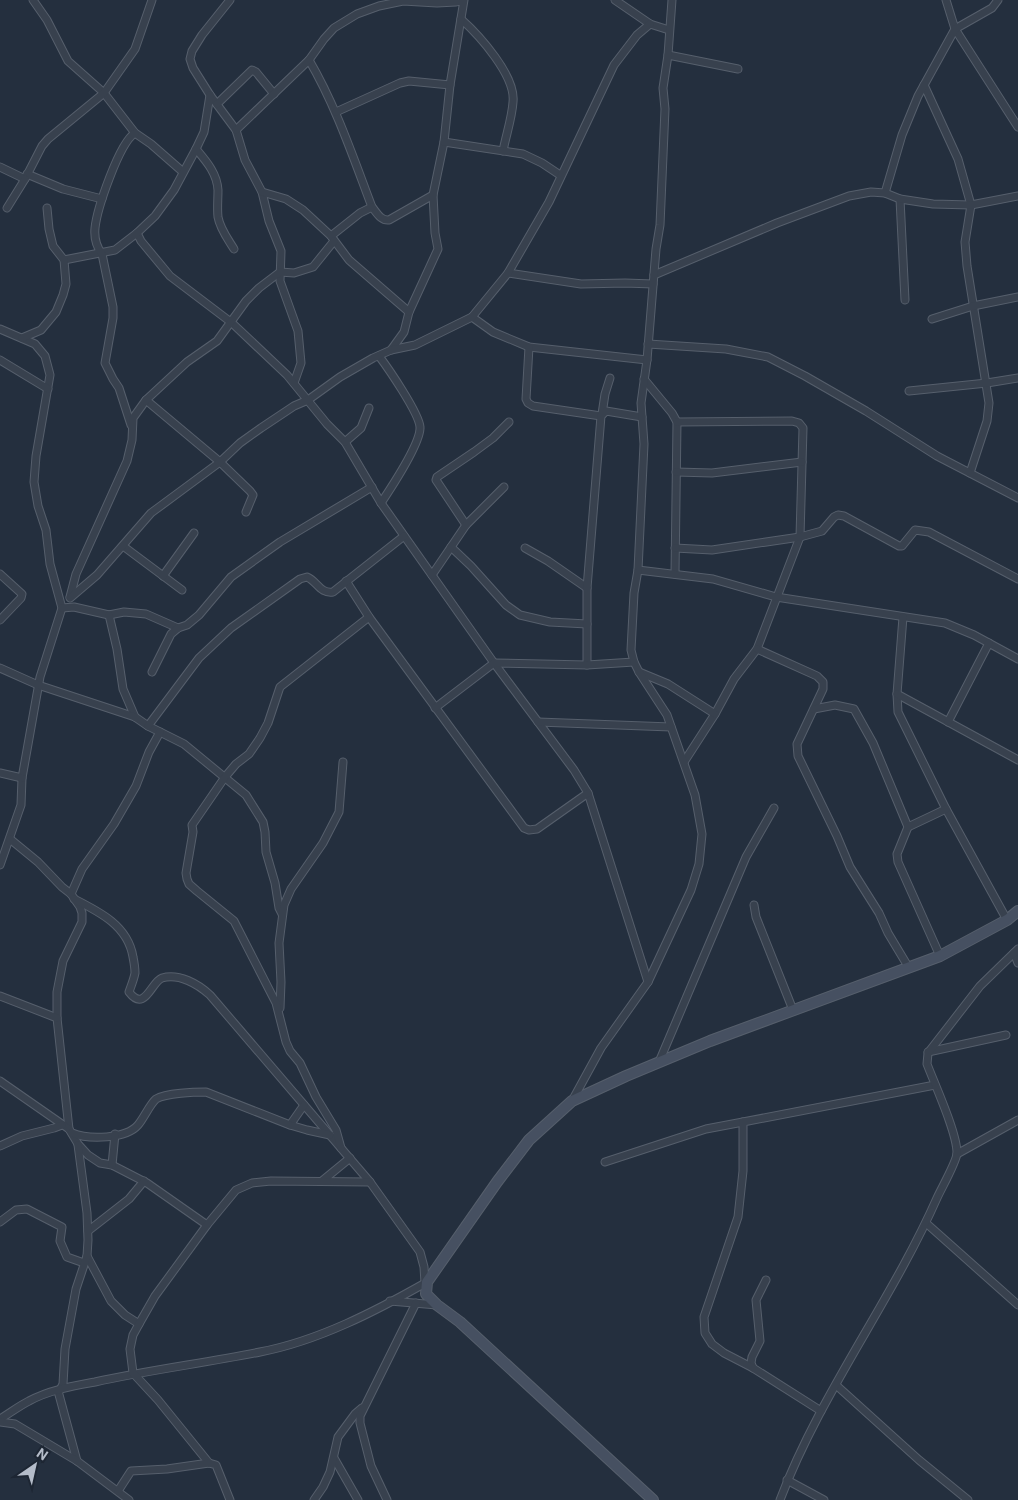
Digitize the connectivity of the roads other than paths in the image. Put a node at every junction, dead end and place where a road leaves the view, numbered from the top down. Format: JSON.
{"nodes":[{"id":1,"x":33,"y":0,"type":"edge"},
{"id":2,"x":152,"y":0,"type":"edge"},
{"id":3,"x":230,"y":0,"type":"edge"},
{"id":4,"x":615,"y":0,"type":"edge"},
{"id":5,"x":672,"y":0,"type":"edge"},
{"id":6,"x":946,"y":0,"type":"edge"},
{"id":7,"x":998,"y":0,"type":"edge"},
{"id":8,"x":461,"y":19,"type":"junction"},
{"id":9,"x":650,"y":24,"type":"junction"},
{"id":10,"x":955,"y":29,"type":"junction"},
{"id":11,"x":670,"y":30,"type":"junction"},
{"id":12,"x":668,"y":55,"type":"junction"},
{"id":13,"x":308,"y":60,"type":"junction"},
{"id":14,"x":738,"y":69,"type":"dead end"},
{"id":15,"x":450,"y":85,"type":"junction"},
{"id":16,"x":924,"y":85,"type":"junction"},
{"id":17,"x":104,"y":93,"type":"junction"},
{"id":18,"x":274,"y":94,"type":"junction"},
{"id":19,"x":210,"y":95,"type":"junction"},
{"id":20,"x":217,"y":104,"type":"junction"},
{"id":21,"x":336,"y":112,"type":"junction"},
{"id":22,"x":1018,"y":127,"type":"edge"},
{"id":23,"x":236,"y":130,"type":"junction"},
{"id":24,"x":135,"y":133,"type":"junction"},
{"id":25,"x":444,"y":142,"type":"junction"},
{"id":26,"x":196,"y":149,"type":"junction"},
{"id":27,"x":503,"y":151,"type":"junction"},
{"id":28,"x":0,"y":167,"type":"edge"},
{"id":29,"x":183,"y":172,"type":"junction"},
{"id":30,"x":560,"y":175,"type":"junction"},
{"id":31,"x":26,"y":176,"type":"junction"},
{"id":32,"x":262,"y":192,"type":"junction"},
{"id":33,"x":885,"y":193,"type":"junction"},
{"id":34,"x":433,"y":195,"type":"junction"},
{"id":35,"x":1018,"y":196,"type":"edge"},
{"id":36,"x":102,"y":199,"type":"junction"},
{"id":37,"x":900,"y":199,"type":"junction"},
{"id":38,"x":972,"y":205,"type":"junction"},
{"id":39,"x":372,"y":207,"type":"junction"},
{"id":40,"x":7,"y":208,"type":"dead end"},
{"id":41,"x":47,"y":208,"type":"dead end"},
{"id":42,"x":137,"y":233,"type":"junction"},
{"id":43,"x":333,"y":239,"type":"junction"},
{"id":44,"x":234,"y":249,"type":"dead end"},
{"id":45,"x":102,"y":254,"type":"junction"},
{"id":46,"x":64,"y":260,"type":"junction"},
{"id":47,"x":280,"y":272,"type":"junction"},
{"id":48,"x":508,"y":274,"type":"junction"},
{"id":49,"x":654,"y":275,"type":"junction"},
{"id":50,"x":653,"y":284,"type":"junction"},
{"id":51,"x":1018,"y":298,"type":"edge"},
{"id":52,"x":905,"y":300,"type":"dead end"},
{"id":53,"x":973,"y":306,"type":"junction"},
{"id":54,"x":410,"y":312,"type":"junction"},
{"id":55,"x":472,"y":317,"type":"junction"},
{"id":56,"x":932,"y":319,"type":"dead end"},
{"id":57,"x":232,"y":323,"type":"junction"},
{"id":58,"x":0,"y":329,"type":"edge"},
{"id":59,"x":22,"y":338,"type":"junction"},
{"id":60,"x":648,"y":344,"type":"junction"},
{"id":61,"x":528,"y":347,"type":"junction"},
{"id":62,"x":391,"y":350,"type":"junction"},
{"id":63,"x":379,"y":356,"type":"junction"},
{"id":64,"x":0,"y":360,"type":"edge"},
{"id":65,"x":647,"y":360,"type":"junction"},
{"id":66,"x":610,"y":378,"type":"dead end"},
{"id":67,"x":1018,"y":378,"type":"edge"},
{"id":68,"x":644,"y":379,"type":"junction"},
{"id":69,"x":294,"y":383,"type":"junction"},
{"id":70,"x":987,"y":384,"type":"junction"},
{"id":71,"x":48,"y":390,"type":"junction"},
{"id":72,"x":909,"y":391,"type":"dead end"},
{"id":73,"x":146,"y":400,"type":"junction"},
{"id":74,"x":308,"y":400,"type":"junction"},
{"id":75,"x":369,"y":408,"type":"dead end"},
{"id":76,"x":601,"y":415,"type":"junction"},
{"id":77,"x":642,"y":417,"type":"junction"},
{"id":78,"x":509,"y":422,"type":"dead end"},
{"id":79,"x":677,"y":422,"type":"junction"},
{"id":80,"x":132,"y":427,"type":"junction"},
{"id":81,"x":345,"y":442,"type":"junction"},
{"id":82,"x":220,"y":462,"type":"junction"},
{"id":83,"x":802,"y":462,"type":"junction"},
{"id":84,"x":676,"y":472,"type":"junction"},
{"id":85,"x":970,"y":473,"type":"junction"},
{"id":86,"x":372,"y":487,"type":"junction"},
{"id":87,"x":504,"y":487,"type":"dead end"},
{"id":88,"x":1018,"y":498,"type":"edge"},
{"id":89,"x":381,"y":503,"type":"junction"},
{"id":90,"x":246,"y":512,"type":"dead end"},
{"id":91,"x":466,"y":525,"type":"junction"},
{"id":92,"x":194,"y":532,"type":"dead end"},
{"id":93,"x":404,"y":536,"type":"junction"},
{"id":94,"x":800,"y":537,"type":"junction"},
{"id":95,"x":124,"y":546,"type":"junction"},
{"id":96,"x":451,"y":547,"type":"junction"},
{"id":97,"x":525,"y":548,"type":"dead end"},
{"id":98,"x":675,"y":548,"type":"junction"},
{"id":99,"x":638,"y":570,"type":"junction"},
{"id":100,"x":0,"y":574,"type":"edge"},
{"id":101,"x":675,"y":574,"type":"junction"},
{"id":102,"x":432,"y":575,"type":"junction"},
{"id":103,"x":163,"y":576,"type":"junction"},
{"id":104,"x":1018,"y":579,"type":"edge"},
{"id":105,"x":346,"y":581,"type":"junction"},
{"id":106,"x":587,"y":588,"type":"junction"},
{"id":107,"x":182,"y":590,"type":"dead end"},
{"id":108,"x":776,"y":597,"type":"junction"},
{"id":109,"x":70,"y":598,"type":"junction"},
{"id":110,"x":62,"y":605,"type":"junction"},
{"id":111,"x":108,"y":616,"type":"junction"},
{"id":112,"x":369,"y":616,"type":"junction"},
{"id":113,"x":903,"y":617,"type":"junction"},
{"id":114,"x":0,"y":620,"type":"edge"},
{"id":115,"x":587,"y":624,"type":"junction"},
{"id":116,"x":178,"y":628,"type":"junction"},
{"id":117,"x":989,"y":643,"type":"junction"},
{"id":118,"x":756,"y":649,"type":"junction"},
{"id":119,"x":1018,"y":660,"type":"edge"},
{"id":120,"x":634,"y":662,"type":"junction"},
{"id":121,"x":494,"y":663,"type":"junction"},
{"id":122,"x":587,"y":665,"type":"junction"},
{"id":123,"x":0,"y":668,"type":"edge"},
{"id":124,"x":152,"y":672,"type":"dead end"},
{"id":125,"x":639,"y":672,"type":"junction"},
{"id":126,"x":38,"y":685,"type":"junction"},
{"id":127,"x":897,"y":694,"type":"junction"},
{"id":128,"x":435,"y":708,"type":"junction"},
{"id":129,"x":814,"y":709,"type":"junction"},
{"id":130,"x":715,"y":714,"type":"junction"},
{"id":131,"x":135,"y":718,"type":"junction"},
{"id":132,"x":538,"y":722,"type":"junction"},
{"id":133,"x":948,"y":722,"type":"junction"},
{"id":134,"x":148,"y":726,"type":"junction"},
{"id":135,"x":671,"y":727,"type":"junction"},
{"id":136,"x":160,"y":732,"type":"junction"},
{"id":137,"x":1018,"y":760,"type":"edge"},
{"id":138,"x":343,"y":762,"type":"dead end"},
{"id":139,"x":684,"y":762,"type":"junction"},
{"id":140,"x":0,"y":773,"type":"edge"},
{"id":141,"x":225,"y":777,"type":"junction"},
{"id":142,"x":22,"y":778,"type":"junction"},
{"id":143,"x":588,"y":793,"type":"junction"},
{"id":144,"x":774,"y":808,"type":"dead end"},
{"id":145,"x":946,"y":809,"type":"junction"},
{"id":146,"x":908,"y":828,"type":"junction"},
{"id":147,"x":10,"y":838,"type":"junction"},
{"id":148,"x":0,"y":865,"type":"edge"},
{"id":149,"x":72,"y":896,"type":"junction"},
{"id":150,"x":754,"y":905,"type":"dead end"},
{"id":151,"x":1018,"y":911,"type":"edge"},
{"id":152,"x":282,"y":914,"type":"junction"},
{"id":153,"x":1007,"y":920,"type":"junction"},
{"id":154,"x":1016,"y":951,"type":"edge"},
{"id":155,"x":940,"y":956,"type":"junction"},
{"id":156,"x":1018,"y":963,"type":"edge"},
{"id":157,"x":909,"y":968,"type":"junction"},
{"id":158,"x":648,"y":982,"type":"junction"},
{"id":159,"x":0,"y":996,"type":"edge"},
{"id":160,"x":793,"y":1010,"type":"junction"},
{"id":161,"x":280,"y":1016,"type":"junction"},
{"id":162,"x":57,"y":1018,"type":"junction"},
{"id":163,"x":1006,"y":1035,"type":"dead end"},
{"id":164,"x":928,"y":1053,"type":"junction"},
{"id":165,"x":659,"y":1062,"type":"junction"},
{"id":166,"x":0,"y":1081,"type":"edge"},
{"id":167,"x":935,"y":1085,"type":"junction"},
{"id":168,"x":572,"y":1101,"type":"junction"},
{"id":169,"x":304,"y":1105,"type":"junction"},
{"id":170,"x":1018,"y":1120,"type":"edge"},
{"id":171,"x":743,"y":1122,"type":"junction"},
{"id":172,"x":62,"y":1124,"type":"junction"},
{"id":173,"x":290,"y":1124,"type":"junction"},
{"id":174,"x":70,"y":1131,"type":"junction"},
{"id":175,"x":116,"y":1134,"type":"junction"},
{"id":176,"x":330,"y":1134,"type":"junction"},
{"id":177,"x":78,"y":1144,"type":"junction"},
{"id":178,"x":0,"y":1146,"type":"edge"},
{"id":179,"x":341,"y":1148,"type":"junction"},
{"id":180,"x":957,"y":1154,"type":"junction"},
{"id":181,"x":350,"y":1158,"type":"junction"},
{"id":182,"x":605,"y":1162,"type":"dead end"},
{"id":183,"x":112,"y":1164,"type":"junction"},
{"id":184,"x":144,"y":1181,"type":"junction"},
{"id":185,"x":322,"y":1181,"type":"junction"},
{"id":186,"x":370,"y":1182,"type":"junction"},
{"id":187,"x":0,"y":1222,"type":"edge"},
{"id":188,"x":926,"y":1223,"type":"junction"},
{"id":189,"x":207,"y":1225,"type":"junction"},
{"id":190,"x":88,"y":1231,"type":"junction"},
{"id":191,"x":85,"y":1260,"type":"junction"},
{"id":192,"x":766,"y":1280,"type":"dead end"},
{"id":193,"x":426,"y":1282,"type":"junction"},
{"id":194,"x":390,"y":1301,"type":"junction"},
{"id":195,"x":416,"y":1303,"type":"junction"},
{"id":196,"x":437,"y":1305,"type":"junction"},
{"id":197,"x":1018,"y":1305,"type":"edge"},
{"id":198,"x":139,"y":1324,"type":"junction"},
{"id":199,"x":754,"y":1368,"type":"junction"},
{"id":200,"x":133,"y":1373,"type":"junction"},
{"id":201,"x":836,"y":1385,"type":"junction"},
{"id":202,"x":59,"y":1390,"type":"junction"},
{"id":203,"x":366,"y":1404,"type":"junction"},
{"id":204,"x":821,"y":1411,"type":"junction"},
{"id":205,"x":0,"y":1420,"type":"edge"},
{"id":206,"x":334,"y":1458,"type":"junction"},
{"id":207,"x":77,"y":1461,"type":"junction"},
{"id":208,"x":209,"y":1463,"type":"junction"},
{"id":209,"x":787,"y":1480,"type":"junction"},
{"id":210,"x":382,"y":1489,"type":"junction"},
{"id":211,"x":119,"y":1491,"type":"junction"},
{"id":212,"x":116,"y":1500,"type":"edge"},
{"id":213,"x":127,"y":1500,"type":"edge"},
{"id":214,"x":230,"y":1500,"type":"edge"},
{"id":215,"x":314,"y":1500,"type":"edge"},
{"id":216,"x":358,"y":1500,"type":"edge"},
{"id":217,"x":381,"y":1500,"type":"edge"},
{"id":218,"x":388,"y":1500,"type":"edge"},
{"id":219,"x":653,"y":1500,"type":"edge"},
{"id":220,"x":780,"y":1500,"type":"edge"},
{"id":221,"x":824,"y":1500,"type":"edge"},
{"id":222,"x":968,"y":1500,"type":"edge"}],
"edges":[{"from":1,"to":17,"type":"street"},
{"from":2,"to":17,"type":"street"},
{"from":3,"to":19,"type":"street"},
{"from":4,"to":9,"type":"street"},
{"from":5,"to":11,"type":"street"},
{"from":6,"to":10,"type":"street"},
{"from":7,"to":10,"type":"street"},
{"from":8,"to":13,"type":"street"},
{"from":8,"to":15,"type":"street"},
{"from":8,"to":27,"type":"street"},
{"from":9,"to":11,"type":"street"},
{"from":9,"to":30,"type":"street"},
{"from":10,"to":16,"type":"street"},
{"from":10,"to":22,"type":"street"},
{"from":11,"to":12,"type":"street"},
{"from":12,"to":14,"type":"street"},
{"from":12,"to":49,"type":"street"},
{"from":13,"to":18,"type":"street"},
{"from":13,"to":21,"type":"street"},
{"from":15,"to":21,"type":"street"},
{"from":15,"to":25,"type":"street"},
{"from":16,"to":33,"type":"street"},
{"from":16,"to":38,"type":"street"},
{"from":17,"to":24,"type":"street"},
{"from":17,"to":31,"type":"street"},
{"from":18,"to":20,"type":"street"},
{"from":18,"to":23,"type":"street"},
{"from":19,"to":20,"type":"street"},
{"from":19,"to":26,"type":"street"},
{"from":20,"to":23,"type":"street"},
{"from":21,"to":39,"type":"street"},
{"from":23,"to":32,"type":"street"},
{"from":24,"to":29,"type":"street"},
{"from":24,"to":36,"type":"street"},
{"from":25,"to":27,"type":"street"},
{"from":25,"to":34,"type":"street"},
{"from":26,"to":29,"type":"street"},
{"from":26,"to":44,"type":"street"},
{"from":27,"to":30,"type":"street"},
{"from":28,"to":31,"type":"street"},
{"from":29,"to":42,"type":"street"},
{"from":30,"to":48,"type":"street"},
{"from":31,"to":36,"type":"street"},
{"from":31,"to":40,"type":"street"},
{"from":32,"to":43,"type":"street"},
{"from":32,"to":47,"type":"street"},
{"from":33,"to":37,"type":"street"},
{"from":33,"to":49,"type":"street"},
{"from":34,"to":39,"type":"street"},
{"from":34,"to":54,"type":"street"},
{"from":35,"to":38,"type":"street"},
{"from":36,"to":45,"type":"street"},
{"from":37,"to":38,"type":"street"},
{"from":37,"to":52,"type":"street"},
{"from":38,"to":53,"type":"street"},
{"from":39,"to":43,"type":"street"},
{"from":41,"to":46,"type":"street"},
{"from":42,"to":45,"type":"street"},
{"from":42,"to":57,"type":"street"},
{"from":43,"to":47,"type":"street"},
{"from":43,"to":54,"type":"street"},
{"from":45,"to":46,"type":"street"},
{"from":45,"to":80,"type":"street"},
{"from":46,"to":59,"type":"street"},
{"from":47,"to":57,"type":"street"},
{"from":47,"to":69,"type":"street"},
{"from":48,"to":50,"type":"street"},
{"from":48,"to":55,"type":"street"},
{"from":49,"to":50,"type":"street"},
{"from":50,"to":60,"type":"street"},
{"from":51,"to":53,"type":"street"},
{"from":53,"to":56,"type":"street"},
{"from":53,"to":70,"type":"street"},
{"from":54,"to":62,"type":"street"},
{"from":55,"to":61,"type":"street"},
{"from":55,"to":62,"type":"street"},
{"from":57,"to":69,"type":"street"},
{"from":57,"to":73,"type":"street"},
{"from":58,"to":59,"type":"street"},
{"from":59,"to":71,"type":"street"},
{"from":60,"to":65,"type":"street"},
{"from":60,"to":85,"type":"street"},
{"from":61,"to":65,"type":"street"},
{"from":61,"to":76,"type":"street"},
{"from":62,"to":63,"type":"street"},
{"from":63,"to":74,"type":"street"},
{"from":63,"to":89,"type":"street"},
{"from":64,"to":71,"type":"street"},
{"from":65,"to":68,"type":"street"},
{"from":66,"to":76,"type":"street"},
{"from":67,"to":70,"type":"street"},
{"from":68,"to":77,"type":"street"},
{"from":68,"to":79,"type":"street"},
{"from":69,"to":74,"type":"street"},
{"from":70,"to":72,"type":"street"},
{"from":70,"to":85,"type":"street"},
{"from":71,"to":110,"type":"street"},
{"from":73,"to":80,"type":"street"},
{"from":73,"to":82,"type":"street"},
{"from":74,"to":81,"type":"street"},
{"from":74,"to":82,"type":"street"},
{"from":75,"to":81,"type":"street"},
{"from":76,"to":77,"type":"street"},
{"from":76,"to":106,"type":"street"},
{"from":77,"to":99,"type":"street"},
{"from":78,"to":91,"type":"street"},
{"from":79,"to":83,"type":"street"},
{"from":79,"to":84,"type":"street"},
{"from":80,"to":109,"type":"street"},
{"from":81,"to":86,"type":"street"},
{"from":82,"to":90,"type":"street"},
{"from":82,"to":95,"type":"street"},
{"from":83,"to":84,"type":"street"},
{"from":83,"to":94,"type":"street"},
{"from":84,"to":98,"type":"street"},
{"from":85,"to":88,"type":"street"},
{"from":86,"to":89,"type":"street"},
{"from":86,"to":116,"type":"street"},
{"from":87,"to":91,"type":"street"},
{"from":89,"to":93,"type":"street"},
{"from":91,"to":96,"type":"street"},
{"from":92,"to":103,"type":"street"},
{"from":93,"to":102,"type":"street"},
{"from":93,"to":105,"type":"street"},
{"from":94,"to":98,"type":"street"},
{"from":94,"to":104,"type":"street"},
{"from":94,"to":108,"type":"street"},
{"from":95,"to":103,"type":"street"},
{"from":95,"to":109,"type":"street"},
{"from":96,"to":102,"type":"street"},
{"from":96,"to":115,"type":"street"},
{"from":97,"to":106,"type":"street"},
{"from":98,"to":101,"type":"street"},
{"from":99,"to":101,"type":"street"},
{"from":99,"to":120,"type":"street"},
{"from":100,"to":114,"type":"street"},
{"from":101,"to":108,"type":"street"},
{"from":102,"to":121,"type":"street"},
{"from":103,"to":107,"type":"street"},
{"from":105,"to":112,"type":"street"},
{"from":105,"to":134,"type":"street"},
{"from":106,"to":115,"type":"street"},
{"from":108,"to":113,"type":"street"},
{"from":108,"to":118,"type":"street"},
{"from":109,"to":110,"type":"street"},
{"from":110,"to":111,"type":"street"},
{"from":110,"to":126,"type":"street"},
{"from":111,"to":116,"type":"street"},
{"from":111,"to":131,"type":"street"},
{"from":112,"to":128,"type":"street"},
{"from":112,"to":141,"type":"street"},
{"from":113,"to":117,"type":"street"},
{"from":113,"to":127,"type":"street"},
{"from":115,"to":122,"type":"street"},
{"from":116,"to":124,"type":"street"},
{"from":117,"to":119,"type":"street"},
{"from":117,"to":133,"type":"street"},
{"from":118,"to":129,"type":"street"},
{"from":118,"to":130,"type":"street"},
{"from":120,"to":122,"type":"street"},
{"from":120,"to":125,"type":"street"},
{"from":121,"to":122,"type":"street"},
{"from":121,"to":128,"type":"street"},
{"from":121,"to":132,"type":"street"},
{"from":123,"to":126,"type":"street"},
{"from":125,"to":130,"type":"street"},
{"from":125,"to":135,"type":"street"},
{"from":126,"to":131,"type":"street"},
{"from":126,"to":142,"type":"street"},
{"from":127,"to":133,"type":"street"},
{"from":127,"to":145,"type":"street"},
{"from":128,"to":143,"type":"street"},
{"from":129,"to":146,"type":"street"},
{"from":129,"to":157,"type":"street"},
{"from":130,"to":139,"type":"street"},
{"from":131,"to":134,"type":"street"},
{"from":132,"to":135,"type":"street"},
{"from":132,"to":143,"type":"street"},
{"from":133,"to":137,"type":"street"},
{"from":134,"to":136,"type":"street"},
{"from":135,"to":139,"type":"street"},
{"from":136,"to":141,"type":"street"},
{"from":136,"to":149,"type":"street"},
{"from":138,"to":152,"type":"street"},
{"from":139,"to":158,"type":"street"},
{"from":140,"to":142,"type":"street"},
{"from":141,"to":152,"type":"street"},
{"from":141,"to":161,"type":"street"},
{"from":142,"to":147,"type":"street"},
{"from":143,"to":158,"type":"street"},
{"from":144,"to":165,"type":"street"},
{"from":145,"to":146,"type":"street"},
{"from":145,"to":153,"type":"street"},
{"from":146,"to":155,"type":"street"},
{"from":147,"to":148,"type":"street"},
{"from":147,"to":149,"type":"street"},
{"from":149,"to":162,"type":"street"},
{"from":149,"to":169,"type":"street"},
{"from":150,"to":160,"type":"street"},
{"from":151,"to":153,"type":"street"},
{"from":152,"to":161,"type":"street"},
{"from":153,"to":155,"type":"street"},
{"from":154,"to":156,"type":"street"},
{"from":154,"to":164,"type":"street"},
{"from":155,"to":157,"type":"street"},
{"from":157,"to":160,"type":"street"},
{"from":158,"to":168,"type":"street"},
{"from":159,"to":162,"type":"street"},
{"from":160,"to":165,"type":"street"},
{"from":161,"to":179,"type":"street"},
{"from":162,"to":174,"type":"street"},
{"from":163,"to":164,"type":"street"},
{"from":164,"to":167,"type":"street"},
{"from":165,"to":168,"type":"street"},
{"from":166,"to":172,"type":"street"},
{"from":167,"to":171,"type":"street"},
{"from":167,"to":180,"type":"street"},
{"from":168,"to":193,"type":"street"},
{"from":169,"to":173,"type":"street"},
{"from":169,"to":176,"type":"street"},
{"from":170,"to":180,"type":"street"},
{"from":171,"to":182,"type":"street"},
{"from":171,"to":199,"type":"street"},
{"from":172,"to":174,"type":"street"},
{"from":172,"to":178,"type":"street"},
{"from":173,"to":175,"type":"street"},
{"from":173,"to":176,"type":"street"},
{"from":174,"to":175,"type":"street"},
{"from":174,"to":177,"type":"street"},
{"from":175,"to":183,"type":"street"},
{"from":176,"to":179,"type":"street"},
{"from":177,"to":183,"type":"street"},
{"from":177,"to":190,"type":"street"},
{"from":179,"to":181,"type":"street"},
{"from":180,"to":188,"type":"street"},
{"from":181,"to":185,"type":"street"},
{"from":181,"to":186,"type":"street"},
{"from":183,"to":184,"type":"street"},
{"from":184,"to":189,"type":"street"},
{"from":184,"to":190,"type":"street"},
{"from":185,"to":186,"type":"street"},
{"from":185,"to":189,"type":"street"},
{"from":186,"to":193,"type":"street"},
{"from":187,"to":191,"type":"street"},
{"from":188,"to":197,"type":"street"},
{"from":188,"to":201,"type":"street"},
{"from":189,"to":198,"type":"street"},
{"from":190,"to":191,"type":"street"},
{"from":191,"to":198,"type":"street"},
{"from":191,"to":202,"type":"street"},
{"from":192,"to":199,"type":"street"},
{"from":193,"to":194,"type":"street"},
{"from":193,"to":196,"type":"street"},
{"from":194,"to":195,"type":"street"},
{"from":194,"to":200,"type":"street"},
{"from":195,"to":196,"type":"street"},
{"from":195,"to":203,"type":"street"},
{"from":196,"to":219,"type":"street"},
{"from":198,"to":200,"type":"street"},
{"from":199,"to":204,"type":"street"},
{"from":200,"to":202,"type":"street"},
{"from":200,"to":208,"type":"street"},
{"from":201,"to":204,"type":"street"},
{"from":201,"to":222,"type":"street"},
{"from":202,"to":205,"type":"street"},
{"from":202,"to":207,"type":"street"},
{"from":203,"to":206,"type":"street"},
{"from":203,"to":210,"type":"street"},
{"from":204,"to":209,"type":"street"},
{"from":205,"to":207,"type":"street"},
{"from":206,"to":215,"type":"street"},
{"from":206,"to":216,"type":"street"},
{"from":207,"to":211,"type":"street"},
{"from":208,"to":211,"type":"street"},
{"from":208,"to":214,"type":"street"},
{"from":209,"to":220,"type":"street"},
{"from":209,"to":221,"type":"street"},
{"from":210,"to":217,"type":"street"},
{"from":210,"to":218,"type":"street"},
{"from":211,"to":212,"type":"street"},
{"from":211,"to":213,"type":"street"}]}
